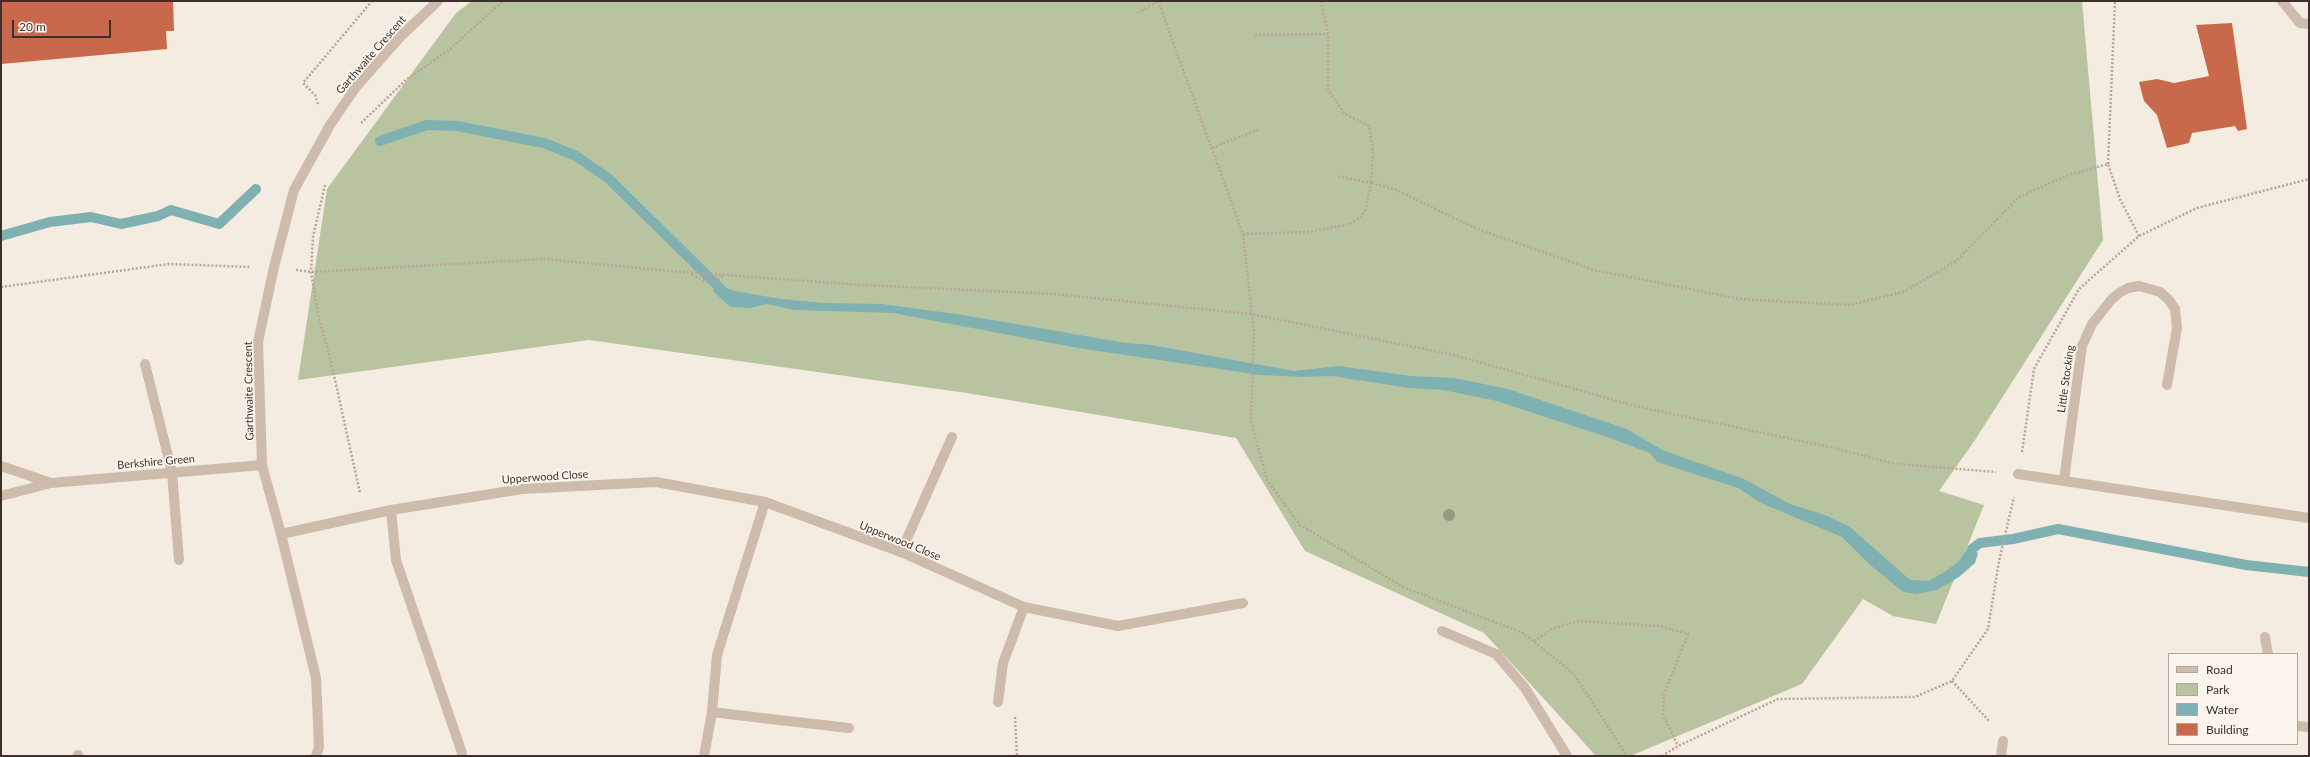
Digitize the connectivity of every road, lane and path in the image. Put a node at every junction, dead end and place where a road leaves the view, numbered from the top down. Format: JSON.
{"nodes":[{"id":1,"x":372,"y":1,"type":"edge"},
{"id":2,"x":438,"y":1,"type":"edge"},
{"id":3,"x":503,"y":1,"type":"edge"},
{"id":4,"x":1158,"y":1,"type":"edge"},
{"id":5,"x":1321,"y":1,"type":"edge"},
{"id":6,"x":2115,"y":1,"type":"edge"},
{"id":7,"x":2282,"y":1,"type":"edge"},
{"id":8,"x":1138,"y":13,"type":"dead end"},
{"id":9,"x":2309,"y":24,"type":"edge"},
{"id":10,"x":1328,"y":34,"type":"junction"},
{"id":11,"x":1255,"y":35,"type":"dead end"},
{"id":12,"x":330,"y":125,"type":"junction"},
{"id":13,"x":1260,"y":128,"type":"dead end"},
{"id":14,"x":1212,"y":148,"type":"junction"},
{"id":15,"x":2108,"y":164,"type":"junction"},
{"id":16,"x":1337,"y":176,"type":"dead end"},
{"id":17,"x":326,"y":181,"type":"dead end"},
{"id":18,"x":1371,"y":183,"type":"junction"},
{"id":19,"x":1243,"y":234,"type":"junction"},
{"id":20,"x":2139,"y":236,"type":"dead end"},
{"id":21,"x":274,"y":268,"type":"junction"},
{"id":22,"x":311,"y":272,"type":"junction"},
{"id":23,"x":690,"y":273,"type":"junction"},
{"id":24,"x":724,"y":275,"type":"junction"},
{"id":25,"x":1,"y":286,"type":"edge"},
{"id":26,"x":1251,"y":314,"type":"junction"},
{"id":27,"x":145,"y":364,"type":"dead end"},
{"id":28,"x":2167,"y":385,"type":"dead end"},
{"id":29,"x":952,"y":436,"type":"dead end"},
{"id":30,"x":262,"y":465,"type":"junction"},
{"id":31,"x":1,"y":466,"type":"edge"},
{"id":32,"x":172,"y":472,"type":"junction"},
{"id":33,"x":2018,"y":474,"type":"joint"},
{"id":34,"x":2064,"y":480,"type":"junction"},
{"id":35,"x":51,"y":483,"type":"junction"},
{"id":36,"x":1,"y":496,"type":"edge"},
{"id":37,"x":765,"y":502,"type":"junction"},
{"id":38,"x":391,"y":510,"type":"junction"},
{"id":39,"x":366,"y":516,"type":"junction"},
{"id":40,"x":2309,"y":518,"type":"edge"},
{"id":41,"x":2009,"y":520,"type":"dead end"},
{"id":42,"x":282,"y":534,"type":"junction"},
{"id":43,"x":901,"y":552,"type":"junction"},
{"id":44,"x":178,"y":560,"type":"dead end"},
{"id":45,"x":1242,"y":603,"type":"dead end"},
{"id":46,"x":1024,"y":608,"type":"junction"},
{"id":47,"x":1442,"y":631,"type":"dead end"},
{"id":48,"x":2265,"y":637,"type":"dead end"},
{"id":49,"x":1534,"y":641,"type":"junction"},
{"id":50,"x":2268,"y":653,"type":"edge"},
{"id":51,"x":1952,"y":681,"type":"junction"},
{"id":52,"x":998,"y":702,"type":"joint"},
{"id":53,"x":712,"y":712,"type":"junction"},
{"id":54,"x":2298,"y":726,"type":"edge"},
{"id":55,"x":2309,"y":727,"type":"edge"},
{"id":56,"x":849,"y":728,"type":"dead end"},
{"id":57,"x":2003,"y":741,"type":"joint"},
{"id":58,"x":1678,"y":746,"type":"junction"},
{"id":59,"x":462,"y":753,"type":"dead end"},
{"id":60,"x":316,"y":756,"type":"edge"},
{"id":61,"x":704,"y":756,"type":"edge"},
{"id":62,"x":1017,"y":756,"type":"edge"},
{"id":63,"x":1567,"y":756,"type":"edge"},
{"id":64,"x":1627,"y":756,"type":"edge"},
{"id":65,"x":1662,"y":756,"type":"edge"},
{"id":66,"x":2001,"y":756,"type":"edge"}],
"edges":[{"from":1,"to":12,"type":"path"},
{"from":2,"to":12,"type":"street","name":"Garthwaite Crescent"},
{"from":3,"to":12,"type":"path"},
{"from":4,"to":8,"type":"path"},
{"from":4,"to":14,"type":"path"},
{"from":5,"to":10,"type":"path"},
{"from":6,"to":15,"type":"path"},
{"from":7,"to":9,"type":"street"},
{"from":10,"to":11,"type":"path"},
{"from":10,"to":18,"type":"path"},
{"from":12,"to":21,"type":"street","name":"Garthwaite Crescent"},
{"from":13,"to":14,"type":"path"},
{"from":14,"to":19,"type":"path"},
{"from":15,"to":18,"type":"path"},
{"from":15,"to":20,"type":"path"},
{"from":16,"to":18,"type":"path"},
{"from":17,"to":22,"type":"path"},
{"from":18,"to":19,"type":"path"},
{"from":19,"to":26,"type":"path"},
{"from":21,"to":22,"type":"path"},
{"from":21,"to":25,"type":"path"},
{"from":21,"to":30,"type":"street","name":"Garthwaite Crescent"},
{"from":22,"to":23,"type":"path"},
{"from":22,"to":39,"type":"path"},
{"from":23,"to":24,"type":"path"},
{"from":23,"to":24,"type":"path"},
{"from":24,"to":26,"type":"path"},
{"from":26,"to":33,"type":"path"},
{"from":26,"to":49,"type":"path"},
{"from":27,"to":32,"type":"street"},
{"from":28,"to":34,"type":"street","name":"Little Stocking"},
{"from":29,"to":43,"type":"street"},
{"from":30,"to":32,"type":"street","name":"Berkshire Green"},
{"from":30,"to":42,"type":"street","name":"Garthwaite Crescent"},
{"from":31,"to":35,"type":"street","name":"Berkshire Green"},
{"from":32,"to":35,"type":"street","name":"Berkshire Green"},
{"from":32,"to":44,"type":"street"},
{"from":33,"to":34,"type":"street"},
{"from":34,"to":40,"type":"street"},
{"from":35,"to":36,"type":"street","name":"Berkshire Green"},
{"from":37,"to":38,"type":"street","name":"Upperwood Close"},
{"from":37,"to":43,"type":"street","name":"Upperwood Close"},
{"from":37,"to":53,"type":"street"},
{"from":38,"to":39,"type":"street","name":"Upperwood Close"},
{"from":38,"to":59,"type":"street"},
{"from":39,"to":42,"type":"street","name":"Upperwood Close"},
{"from":41,"to":51,"type":"path"},
{"from":42,"to":60,"type":"street","name":"Garthwaite Crescent"},
{"from":43,"to":46,"type":"street","name":"Upperwood Close"},
{"from":45,"to":46,"type":"street","name":"Upperwood Close"},
{"from":46,"to":52,"type":"street"},
{"from":47,"to":63,"type":"street"},
{"from":48,"to":50,"type":"street"},
{"from":49,"to":58,"type":"path"},
{"from":49,"to":64,"type":"path"},
{"from":51,"to":57,"type":"path"},
{"from":51,"to":58,"type":"path"},
{"from":52,"to":62,"type":"path"},
{"from":53,"to":56,"type":"street"},
{"from":53,"to":61,"type":"street"},
{"from":54,"to":55,"type":"street"},
{"from":57,"to":66,"type":"street"},
{"from":58,"to":65,"type":"path"}]}
